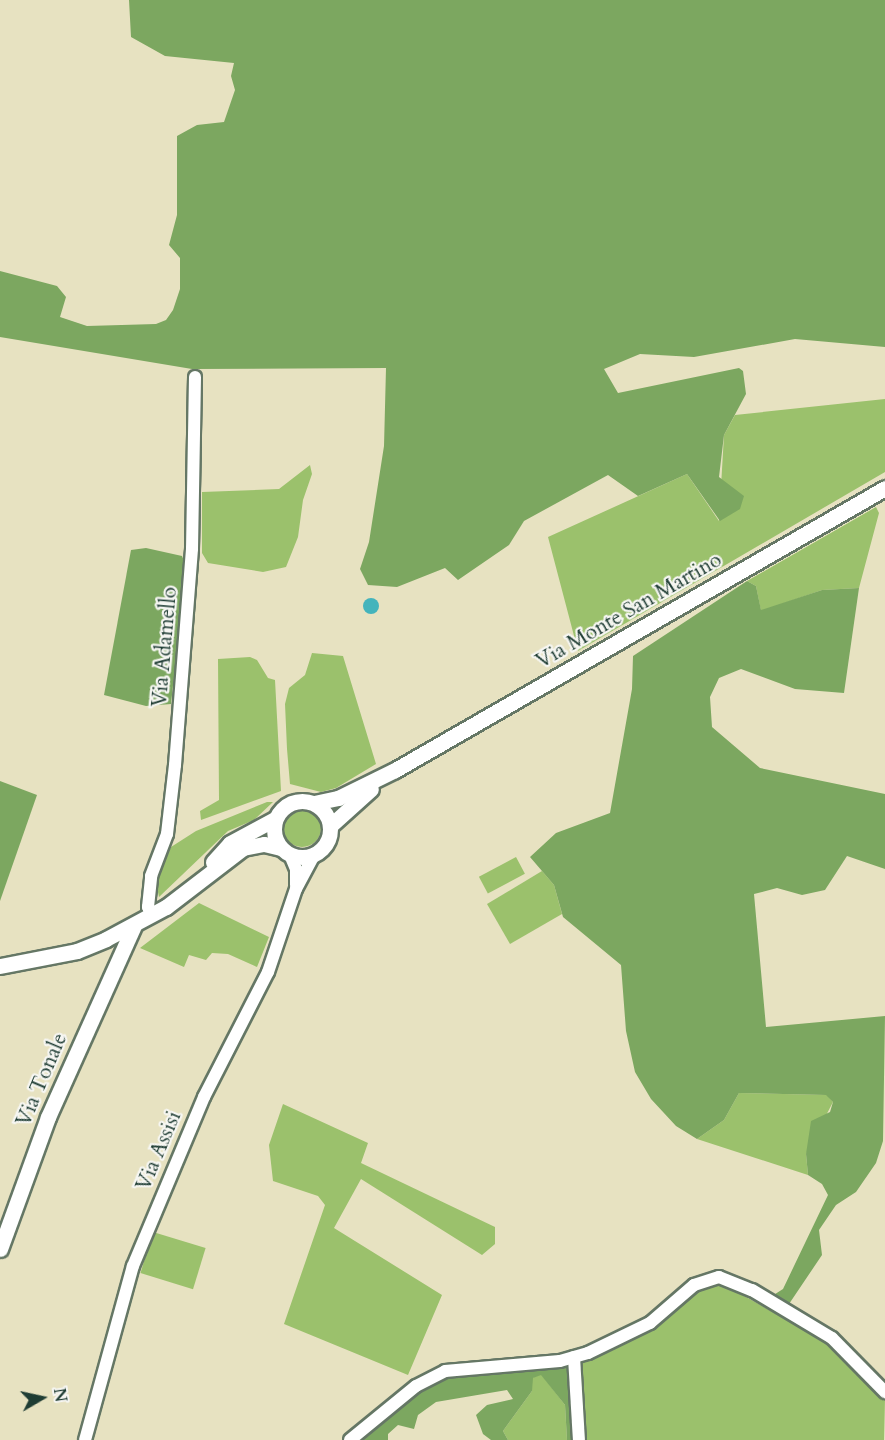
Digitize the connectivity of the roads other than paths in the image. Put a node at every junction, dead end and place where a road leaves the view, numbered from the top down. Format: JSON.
{"nodes":[{"id":1,"x":195,"y":377,"type":"dead end"},
{"id":2,"x":885,"y":488,"type":"edge"},
{"id":3,"x":394,"y":770,"type":"junction"},
{"id":4,"x":314,"y":803,"type":"junction"},
{"id":5,"x":275,"y":819,"type":"junction"},
{"id":6,"x":330,"y":826,"type":"junction"},
{"id":7,"x":285,"y":851,"type":"junction"},
{"id":8,"x":314,"y":855,"type":"junction"},
{"id":9,"x":191,"y":887,"type":"junction"},
{"id":10,"x":296,"y":889,"type":"junction"},
{"id":11,"x":152,"y":916,"type":"junction"},
{"id":12,"x":134,"y":926,"type":"junction"},
{"id":13,"x":106,"y":939,"type":"junction"},
{"id":14,"x":119,"y":965,"type":"junction"},
{"id":15,"x":0,"y":966,"type":"edge"},
{"id":16,"x":0,"y":1249,"type":"edge"},
{"id":17,"x":574,"y":1357,"type":"junction"},
{"id":18,"x":885,"y":1392,"type":"edge"},
{"id":19,"x":85,"y":1440,"type":"edge"},
{"id":20,"x":350,"y":1440,"type":"edge"},
{"id":21,"x":579,"y":1440,"type":"edge"}],
"edges":[{"from":1,"to":11,"type":"street","name":"Via Adamello"},
{"from":2,"to":3,"type":"street","name":"Via Monte San Martino"},
{"from":3,"to":4,"type":"street","name":"Via Monte San Martino"},
{"from":3,"to":6,"type":"street","name":"Via Monte San Martino"},
{"from":4,"to":5,"type":"street","name":"Via Monte San Martino"},
{"from":4,"to":6,"type":"street"},
{"from":5,"to":7,"type":"street"},
{"from":5,"to":9,"type":"street","name":"Via Monte San Martino"},
{"from":6,"to":8,"type":"street","name":"Via Monte San Martino"},
{"from":7,"to":8,"type":"street","name":"Via Monte San Martino"},
{"from":7,"to":9,"type":"street","name":"Via Monte San Martino"},
{"from":7,"to":10,"type":"street","name":"Via Assisi"},
{"from":8,"to":10,"type":"street","name":"Via Assisi"},
{"from":9,"to":11,"type":"street","name":"Via Monte San Martino"},
{"from":10,"to":19,"type":"street","name":"Via Assisi"},
{"from":11,"to":12,"type":"street","name":"Via Monte San Martino"},
{"from":12,"to":13,"type":"street","name":"Via Monte San Martino"},
{"from":12,"to":14,"type":"street","name":"Via Tonale"},
{"from":13,"to":14,"type":"street"},
{"from":13,"to":15,"type":"street","name":"Via Monte San Martino"},
{"from":14,"to":16,"type":"street","name":"Via Tonale"},
{"from":17,"to":18,"type":"street"},
{"from":17,"to":20,"type":"street"},
{"from":17,"to":21,"type":"street"}]}
